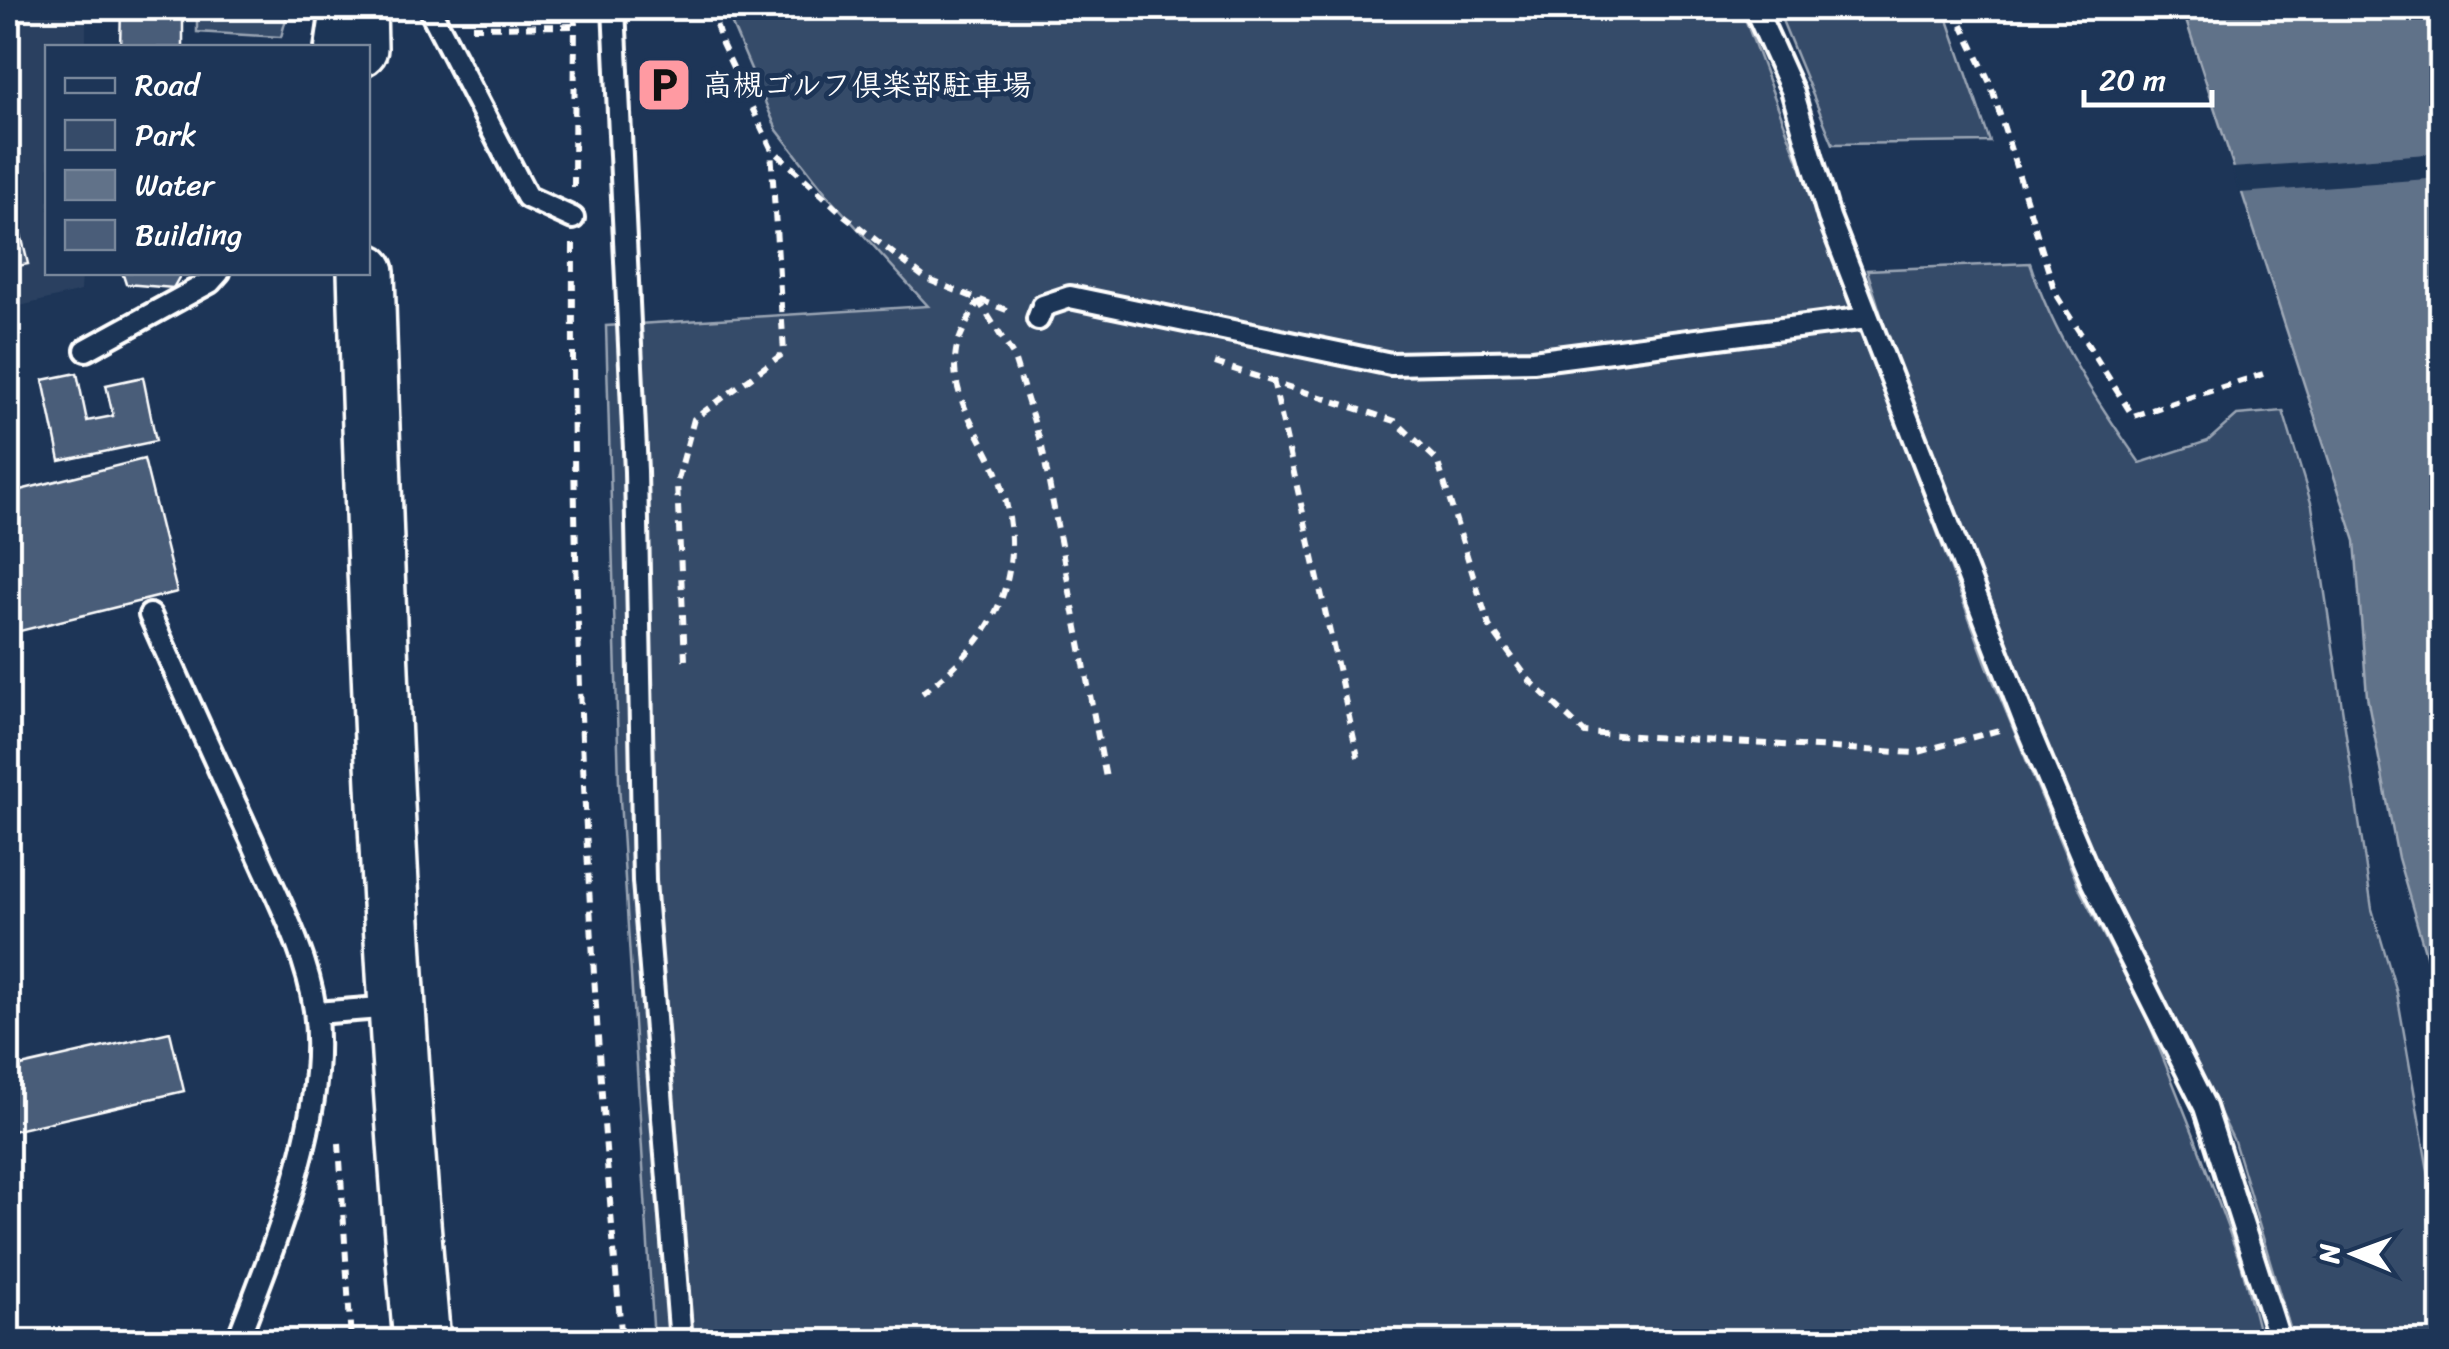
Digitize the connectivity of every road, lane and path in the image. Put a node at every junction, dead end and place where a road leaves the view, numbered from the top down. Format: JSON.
{"nodes":[{"id":1,"x":332,"y":8,"type":"edge"},
{"id":2,"x":358,"y":8,"type":"edge"},
{"id":3,"x":429,"y":8,"type":"edge"},
{"id":4,"x":575,"y":8,"type":"edge"},
{"id":5,"x":614,"y":8,"type":"edge"},
{"id":6,"x":711,"y":8,"type":"edge"},
{"id":7,"x":1756,"y":8,"type":"edge"},
{"id":8,"x":1954,"y":8,"type":"edge"},
{"id":9,"x":326,"y":45,"type":"edge"},
{"id":10,"x":359,"y":45,"type":"edge"},
{"id":11,"x":771,"y":148,"type":"junction"},
{"id":12,"x":573,"y":218,"type":"junction"},
{"id":13,"x":214,"y":275,"type":"edge"},
{"id":14,"x":366,"y":275,"type":"edge"},
{"id":15,"x":978,"y":300,"type":"junction"},
{"id":16,"x":1867,"y":318,"type":"junction"},
{"id":17,"x":1038,"y":319,"type":"joint"},
{"id":18,"x":86,"y":350,"type":"dead end"},
{"id":19,"x":1203,"y":360,"type":"dead end"},
{"id":20,"x":2263,"y":374,"type":"dead end"},
{"id":21,"x":1273,"y":380,"type":"junction"},
{"id":22,"x":150,"y":616,"type":"dead end"},
{"id":23,"x":685,"y":660,"type":"dead end"},
{"id":24,"x":922,"y":693,"type":"dead end"},
{"id":25,"x":2024,"y":722,"type":"junction"},
{"id":26,"x":1358,"y":757,"type":"dead end"},
{"id":27,"x":1106,"y":778,"type":"dead end"},
{"id":28,"x":398,"y":1007,"type":"junction"},
{"id":29,"x":316,"y":1013,"type":"junction"},
{"id":30,"x":338,"y":1124,"type":"dead end"},
{"id":31,"x":236,"y":1342,"type":"edge"},
{"id":32,"x":351,"y":1342,"type":"edge"},
{"id":33,"x":422,"y":1342,"type":"edge"},
{"id":34,"x":622,"y":1342,"type":"edge"},
{"id":35,"x":682,"y":1342,"type":"edge"},
{"id":36,"x":2280,"y":1342,"type":"edge"}],
"edges":[{"from":1,"to":9,"type":"lane"},
{"from":2,"to":10,"type":"street"},
{"from":3,"to":12,"type":"lane"},
{"from":4,"to":12,"type":"path"},
{"from":5,"to":35,"type":"lane"},
{"from":6,"to":11,"type":"path"},
{"from":7,"to":16,"type":"lane"},
{"from":8,"to":20,"type":"path"},
{"from":11,"to":15,"type":"path"},
{"from":11,"to":23,"type":"path"},
{"from":12,"to":34,"type":"path"},
{"from":13,"to":18,"type":"lane"},
{"from":14,"to":28,"type":"street"},
{"from":15,"to":17,"type":"path"},
{"from":15,"to":24,"type":"path"},
{"from":15,"to":27,"type":"path"},
{"from":16,"to":17,"type":"lane"},
{"from":16,"to":25,"type":"lane"},
{"from":19,"to":21,"type":"path"},
{"from":21,"to":25,"type":"path"},
{"from":21,"to":26,"type":"path"},
{"from":22,"to":29,"type":"lane"},
{"from":25,"to":36,"type":"lane"},
{"from":28,"to":29,"type":"lane"},
{"from":28,"to":33,"type":"street"},
{"from":29,"to":31,"type":"lane"},
{"from":30,"to":32,"type":"path"}]}
